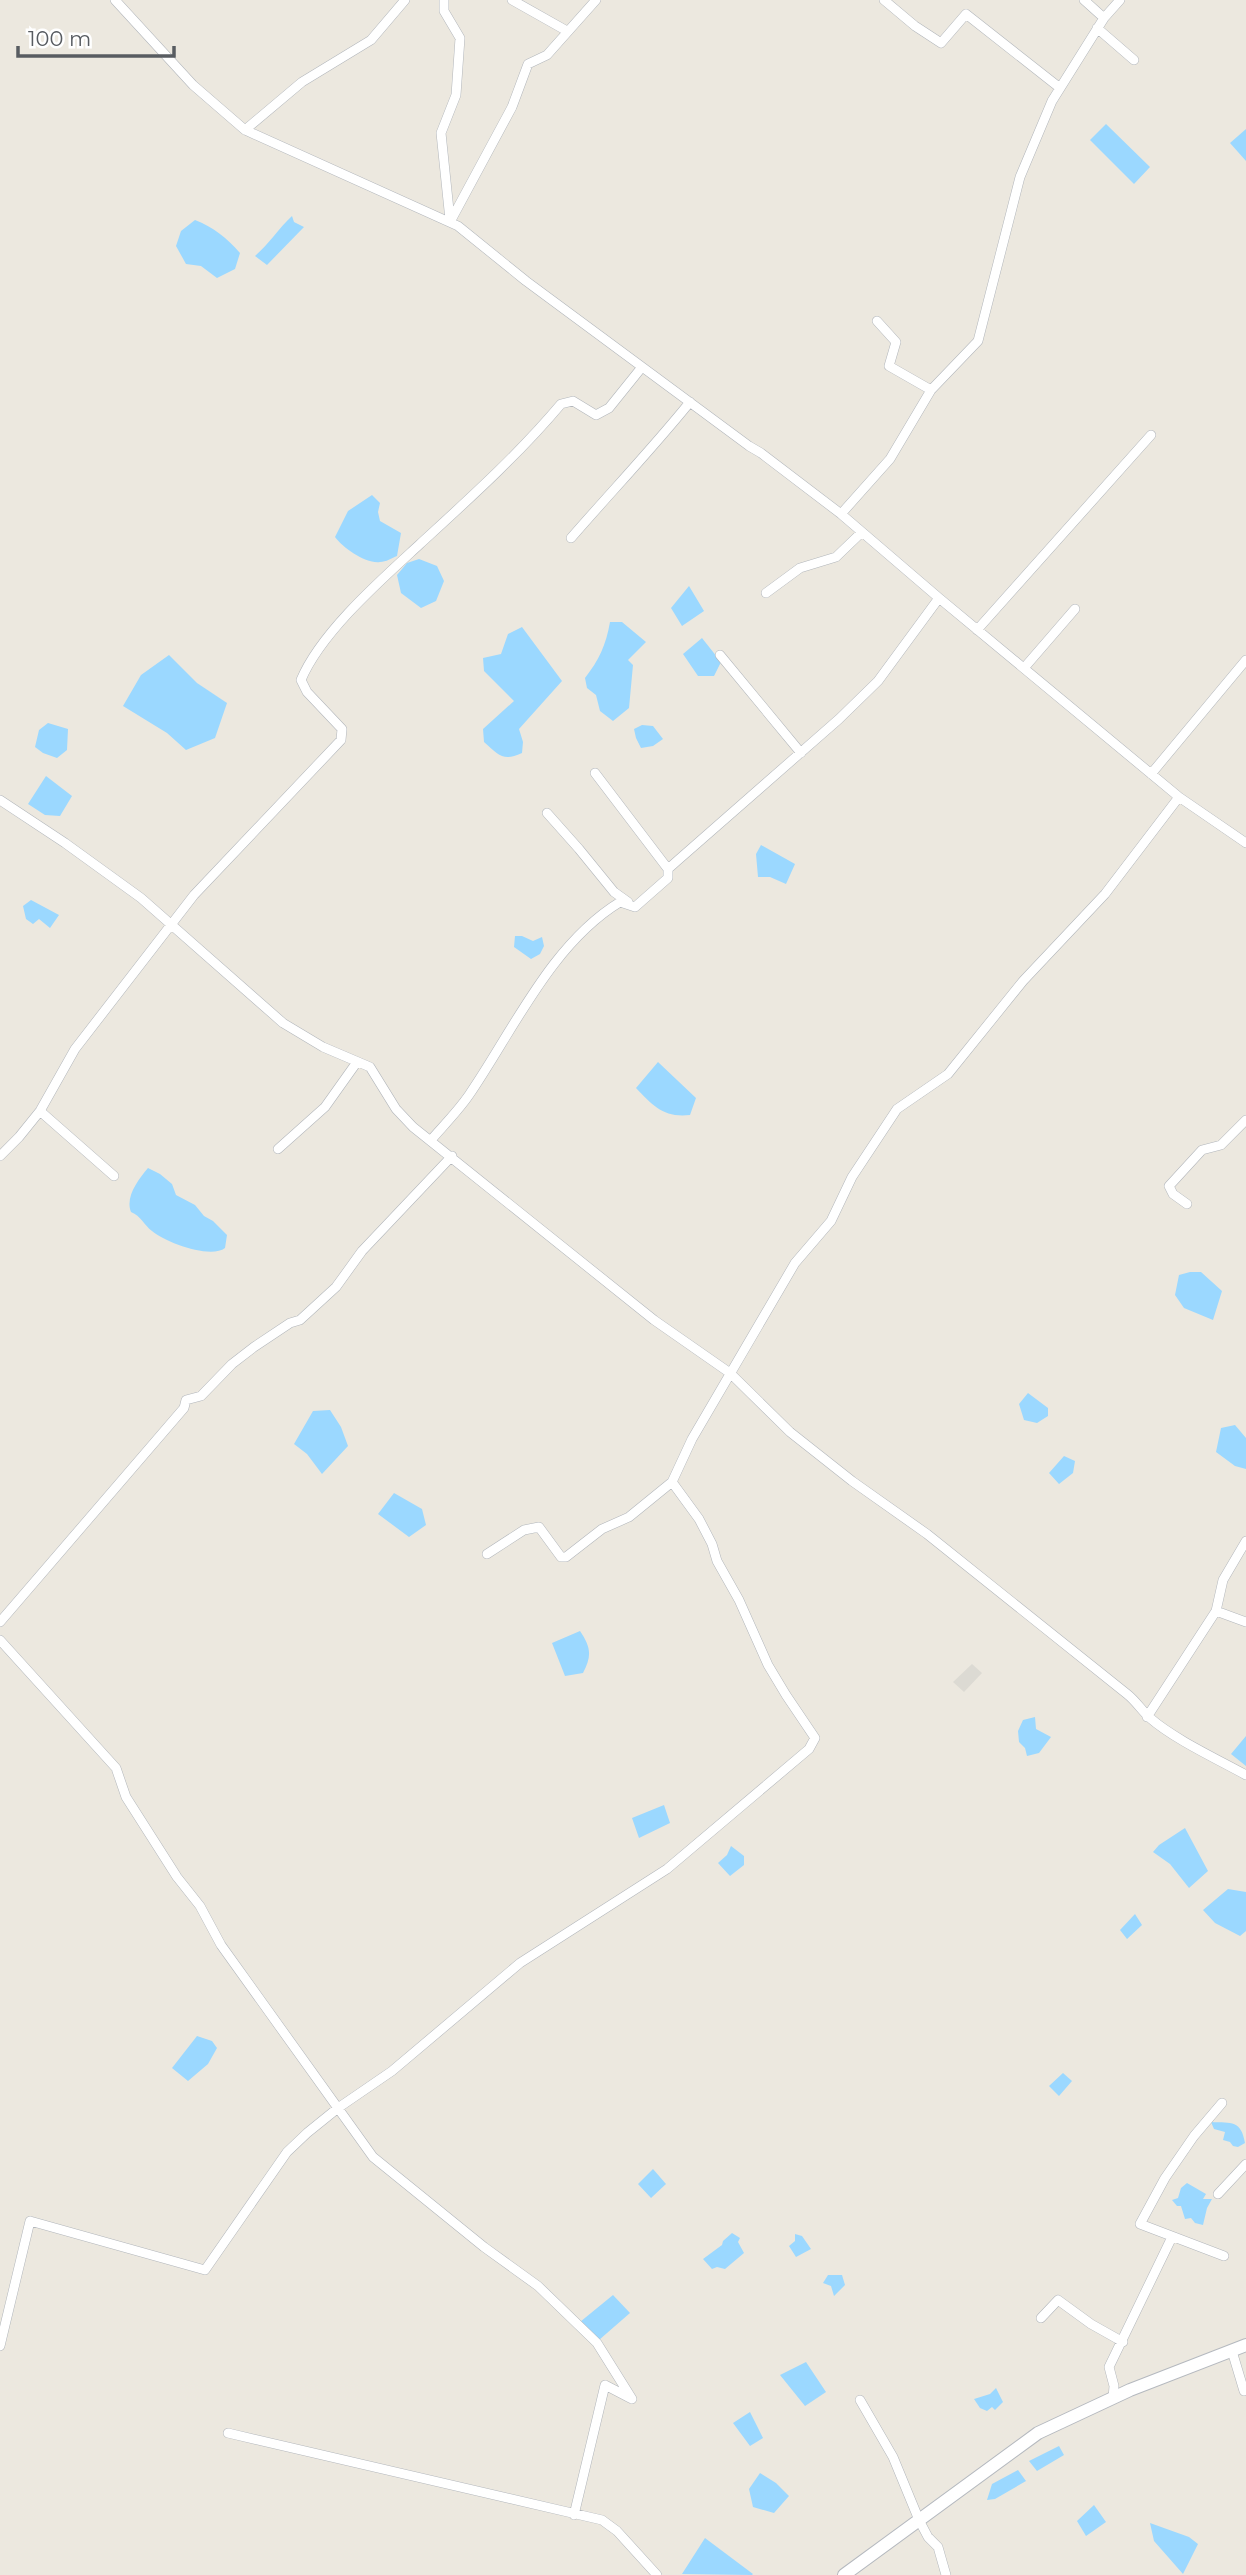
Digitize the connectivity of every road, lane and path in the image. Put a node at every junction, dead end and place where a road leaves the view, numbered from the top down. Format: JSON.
{"nodes":[{"id":1,"x":115,"y":0,"type":"edge"},
{"id":2,"x":405,"y":0,"type":"edge"},
{"id":3,"x":444,"y":0,"type":"edge"},
{"id":4,"x":512,"y":0,"type":"edge"},
{"id":5,"x":596,"y":0,"type":"edge"},
{"id":6,"x":884,"y":0,"type":"edge"},
{"id":7,"x":1084,"y":0,"type":"edge"},
{"id":8,"x":1120,"y":0,"type":"edge"},
{"id":9,"x":1104,"y":18,"type":"junction"},
{"id":10,"x":1097,"y":29,"type":"junction"},
{"id":11,"x":567,"y":31,"type":"junction"},
{"id":12,"x":1134,"y":60,"type":"dead end"},
{"id":13,"x":1060,"y":88,"type":"junction"},
{"id":14,"x":245,"y":130,"type":"junction"},
{"id":15,"x":450,"y":222,"type":"junction"},
{"id":16,"x":877,"y":321,"type":"dead end"},
{"id":17,"x":642,"y":367,"type":"junction"},
{"id":18,"x":931,"y":390,"type":"junction"},
{"id":19,"x":690,"y":402,"type":"junction"},
{"id":20,"x":1151,"y":435,"type":"dead end"},
{"id":21,"x":841,"y":514,"type":"junction"},
{"id":22,"x":862,"y":532,"type":"junction"},
{"id":23,"x":571,"y":538,"type":"dead end"},
{"id":24,"x":766,"y":593,"type":"dead end"},
{"id":25,"x":939,"y":598,"type":"junction"},
{"id":26,"x":1075,"y":609,"type":"dead end"},
{"id":27,"x":977,"y":630,"type":"junction"},
{"id":28,"x":720,"y":655,"type":"dead end"},
{"id":29,"x":1246,"y":660,"type":"edge"},
{"id":30,"x":1024,"y":668,"type":"junction"},
{"id":31,"x":801,"y":753,"type":"junction"},
{"id":32,"x":595,"y":773,"type":"dead end"},
{"id":33,"x":1150,"y":774,"type":"junction"},
{"id":34,"x":1179,"y":797,"type":"junction"},
{"id":35,"x":0,"y":800,"type":"edge"},
{"id":36,"x":547,"y":813,"type":"dead end"},
{"id":37,"x":1246,"y":843,"type":"edge"},
{"id":38,"x":668,"y":869,"type":"junction"},
{"id":39,"x":635,"y":907,"type":"junction"},
{"id":40,"x":174,"y":924,"type":"junction"},
{"id":41,"x":357,"y":1062,"type":"junction"},
{"id":42,"x":40,"y":1111,"type":"junction"},
{"id":43,"x":1246,"y":1120,"type":"edge"},
{"id":44,"x":432,"y":1140,"type":"junction"},
{"id":45,"x":278,"y":1149,"type":"dead end"},
{"id":46,"x":0,"y":1156,"type":"edge"},
{"id":47,"x":452,"y":1156,"type":"junction"},
{"id":48,"x":114,"y":1176,"type":"dead end"},
{"id":49,"x":1186,"y":1204,"type":"dead end"},
{"id":50,"x":730,"y":1373,"type":"junction"},
{"id":51,"x":672,"y":1482,"type":"junction"},
{"id":52,"x":1246,"y":1541,"type":"edge"},
{"id":53,"x":487,"y":1554,"type":"dead end"},
{"id":54,"x":1216,"y":1611,"type":"junction"},
{"id":55,"x":0,"y":1622,"type":"edge"},
{"id":56,"x":1246,"y":1622,"type":"edge"},
{"id":57,"x":0,"y":1640,"type":"edge"},
{"id":58,"x":1147,"y":1717,"type":"junction"},
{"id":59,"x":1246,"y":1775,"type":"edge"},
{"id":60,"x":1222,"y":2103,"type":"dead end"},
{"id":61,"x":338,"y":2108,"type":"junction"},
{"id":62,"x":1246,"y":2164,"type":"edge"},
{"id":63,"x":1218,"y":2194,"type":"dead end"},
{"id":64,"x":1172,"y":2237,"type":"junction"},
{"id":65,"x":1224,"y":2256,"type":"dead end"},
{"id":66,"x":1041,"y":2318,"type":"dead end"},
{"id":67,"x":1123,"y":2342,"type":"junction"},
{"id":68,"x":1246,"y":2345,"type":"edge"},
{"id":69,"x":0,"y":2346,"type":"edge"},
{"id":70,"x":1232,"y":2351,"type":"junction"},
{"id":71,"x":1244,"y":2391,"type":"dead end"},
{"id":72,"x":1114,"y":2398,"type":"junction"},
{"id":73,"x":860,"y":2400,"type":"dead end"},
{"id":74,"x":228,"y":2433,"type":"dead end"},
{"id":75,"x":574,"y":2515,"type":"junction"},
{"id":76,"x":919,"y":2520,"type":"junction"},
{"id":77,"x":657,"y":2575,"type":"edge"},
{"id":78,"x":844,"y":2575,"type":"edge"},
{"id":79,"x":946,"y":2575,"type":"edge"}],
"edges":[{"from":1,"to":14,"type":"street"},
{"from":2,"to":14,"type":"street"},
{"from":3,"to":15,"type":"street"},
{"from":4,"to":11,"type":"street"},
{"from":5,"to":11,"type":"street"},
{"from":6,"to":13,"type":"street"},
{"from":7,"to":9,"type":"street"},
{"from":8,"to":9,"type":"street"},
{"from":9,"to":10,"type":"street"},
{"from":10,"to":12,"type":"street"},
{"from":10,"to":13,"type":"street"},
{"from":11,"to":15,"type":"street"},
{"from":13,"to":18,"type":"street"},
{"from":14,"to":15,"type":"street"},
{"from":15,"to":17,"type":"street"},
{"from":16,"to":18,"type":"street"},
{"from":17,"to":19,"type":"street"},
{"from":17,"to":40,"type":"street"},
{"from":18,"to":21,"type":"street"},
{"from":19,"to":21,"type":"street"},
{"from":19,"to":23,"type":"street"},
{"from":20,"to":27,"type":"street"},
{"from":21,"to":22,"type":"street"},
{"from":22,"to":24,"type":"street"},
{"from":22,"to":25,"type":"street"},
{"from":25,"to":27,"type":"street"},
{"from":25,"to":31,"type":"street"},
{"from":26,"to":30,"type":"street"},
{"from":27,"to":30,"type":"street"},
{"from":28,"to":31,"type":"street"},
{"from":29,"to":33,"type":"street"},
{"from":30,"to":33,"type":"street"},
{"from":31,"to":38,"type":"street"},
{"from":32,"to":38,"type":"street"},
{"from":33,"to":34,"type":"street"},
{"from":34,"to":37,"type":"street"},
{"from":34,"to":50,"type":"street"},
{"from":35,"to":40,"type":"street"},
{"from":36,"to":39,"type":"street"},
{"from":38,"to":39,"type":"street"},
{"from":39,"to":44,"type":"street"},
{"from":40,"to":41,"type":"street"},
{"from":40,"to":42,"type":"street"},
{"from":41,"to":44,"type":"street"},
{"from":41,"to":45,"type":"street"},
{"from":42,"to":46,"type":"street"},
{"from":42,"to":48,"type":"street"},
{"from":43,"to":49,"type":"street"},
{"from":44,"to":47,"type":"street"},
{"from":47,"to":50,"type":"street"},
{"from":47,"to":55,"type":"street"},
{"from":50,"to":51,"type":"street"},
{"from":50,"to":58,"type":"street"},
{"from":51,"to":53,"type":"street"},
{"from":51,"to":61,"type":"street"},
{"from":52,"to":54,"type":"street"},
{"from":54,"to":56,"type":"street"},
{"from":54,"to":58,"type":"street"},
{"from":57,"to":61,"type":"street"},
{"from":58,"to":59,"type":"street"},
{"from":60,"to":64,"type":"street"},
{"from":61,"to":69,"type":"street"},
{"from":61,"to":75,"type":"street"},
{"from":62,"to":63,"type":"street"},
{"from":64,"to":65,"type":"street"},
{"from":64,"to":67,"type":"street"},
{"from":66,"to":67,"type":"street"},
{"from":67,"to":72,"type":"street"},
{"from":68,"to":70,"type":"main road"},
{"from":70,"to":71,"type":"street"},
{"from":70,"to":72,"type":"main road"},
{"from":72,"to":76,"type":"main road"},
{"from":73,"to":76,"type":"street"},
{"from":74,"to":75,"type":"street"},
{"from":75,"to":77,"type":"street"},
{"from":76,"to":78,"type":"main road"},
{"from":76,"to":79,"type":"street"}]}
